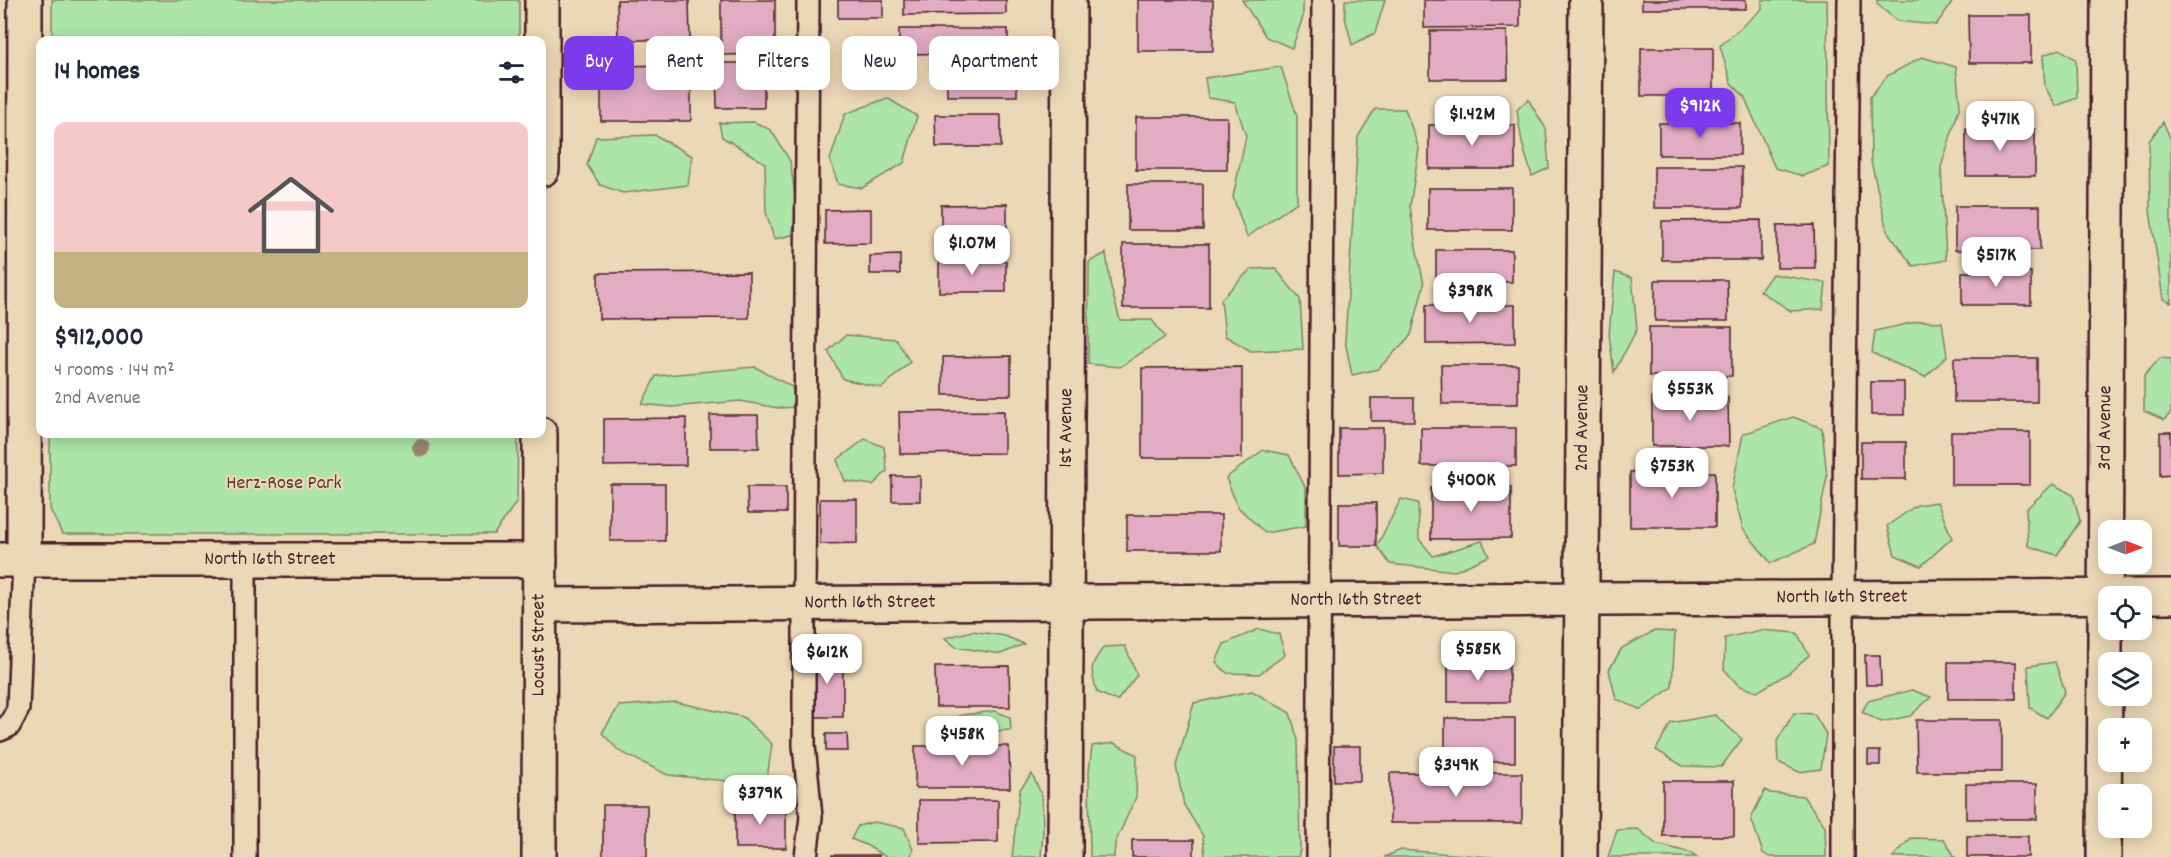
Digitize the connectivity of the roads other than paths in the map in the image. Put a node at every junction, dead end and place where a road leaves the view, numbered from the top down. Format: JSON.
{"nodes":[{"id":1,"x":25,"y":0,"type":"edge"},
{"id":2,"x":542,"y":0,"type":"edge"},
{"id":3,"x":807,"y":0,"type":"edge"},
{"id":4,"x":1069,"y":0,"type":"edge"},
{"id":5,"x":1323,"y":0,"type":"edge"},
{"id":6,"x":1586,"y":0,"type":"edge"},
{"id":7,"x":1849,"y":0,"type":"edge"},
{"id":8,"x":2108,"y":0,"type":"edge"},
{"id":9,"x":542,"y":36,"type":"edge"},
{"id":10,"x":540,"y":438,"type":"edge"},
{"id":11,"x":12,"y":560,"type":"edge"},
{"id":12,"x":245,"y":560,"type":"junction"},
{"id":13,"x":540,"y":560,"type":"junction"},
{"id":14,"x":2104,"y":586,"type":"edge"},
{"id":15,"x":2152,"y":596,"type":"edge"},
{"id":16,"x":2171,"y":596,"type":"edge"},
{"id":17,"x":2098,"y":597,"type":"edge"},
{"id":18,"x":1843,"y":598,"type":"junction"},
{"id":19,"x":1580,"y":599,"type":"junction"},
{"id":20,"x":1319,"y":600,"type":"junction"},
{"id":21,"x":1066,"y":601,"type":"junction"},
{"id":22,"x":804,"y":603,"type":"junction"},
{"id":23,"x":540,"y":604,"type":"junction"},
{"id":24,"x":2104,"y":640,"type":"edge"},
{"id":25,"x":0,"y":730,"type":"edge"},
{"id":26,"x":245,"y":857,"type":"edge"},
{"id":27,"x":538,"y":857,"type":"edge"},
{"id":28,"x":806,"y":857,"type":"edge"},
{"id":29,"x":1065,"y":857,"type":"edge"},
{"id":30,"x":1317,"y":857,"type":"edge"},
{"id":31,"x":1580,"y":857,"type":"edge"},
{"id":32,"x":1843,"y":857,"type":"edge"},
{"id":33,"x":2104,"y":857,"type":"edge"}],
"edges":[{"from":1,"to":11,"type":"street"},
{"from":2,"to":9,"type":"street"},
{"from":3,"to":22,"type":"lane"},
{"from":4,"to":21,"type":"street","name":"1st Avenue"},
{"from":5,"to":20,"type":"lane"},
{"from":6,"to":19,"type":"street","name":"2nd Avenue"},
{"from":7,"to":18,"type":"lane"},
{"from":8,"to":14,"type":"street","name":"3rd Avenue"},
{"from":10,"to":13,"type":"street","name":"Locust Street"},
{"from":11,"to":12,"type":"street","name":"North 16th Street"},
{"from":11,"to":25,"type":"lane"},
{"from":12,"to":13,"type":"street","name":"North 16th Street"},
{"from":12,"to":26,"type":"lane"},
{"from":13,"to":23,"type":"street","name":"Locust Street"},
{"from":15,"to":16,"type":"street","name":"North 16th Street"},
{"from":17,"to":18,"type":"street","name":"North 16th Street"},
{"from":18,"to":19,"type":"street","name":"North 16th Street"},
{"from":18,"to":32,"type":"lane"},
{"from":19,"to":20,"type":"street","name":"North 16th Street"},
{"from":19,"to":31,"type":"street","name":"2nd Avenue"},
{"from":20,"to":21,"type":"street","name":"North 16th Street"},
{"from":20,"to":30,"type":"lane"},
{"from":21,"to":22,"type":"street","name":"North 16th Street"},
{"from":21,"to":29,"type":"street","name":"1st Avenue"},
{"from":22,"to":23,"type":"street","name":"North 16th Street"},
{"from":22,"to":28,"type":"lane"},
{"from":23,"to":27,"type":"street","name":"Locust Street"},
{"from":24,"to":33,"type":"street","name":"3rd Avenue"}]}
